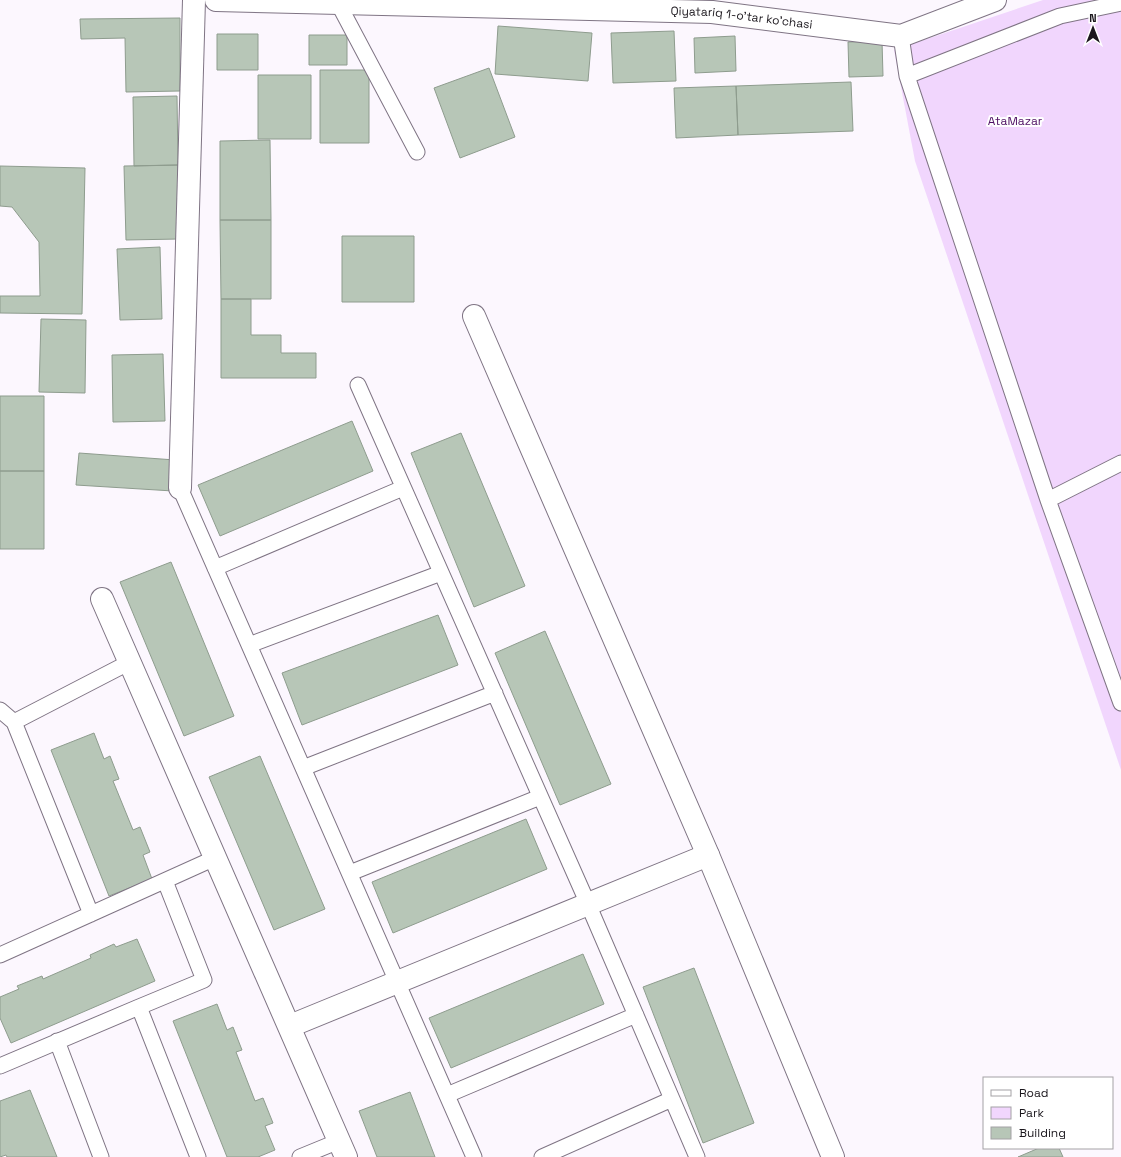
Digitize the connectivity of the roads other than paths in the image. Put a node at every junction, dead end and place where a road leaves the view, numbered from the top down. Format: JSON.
{"nodes":[{"id":1,"x":194,"y":0,"type":"edge"},
{"id":2,"x":216,"y":0,"type":"edge"},
{"id":3,"x":988,"y":1,"type":"edge"},
{"id":4,"x":426,"y":2,"type":"edge"},
{"id":5,"x":338,"y":3,"type":"junction"},
{"id":6,"x":1121,"y":3,"type":"edge"},
{"id":7,"x":711,"y":6,"type":"edge"},
{"id":8,"x":901,"y":36,"type":"junction"},
{"id":9,"x":907,"y":76,"type":"junction"},
{"id":10,"x":417,"y":152,"type":"dead end"},
{"id":11,"x":474,"y":316,"type":"dead end"},
{"id":12,"x":358,"y":385,"type":"dead end"},
{"id":13,"x":1121,"y":462,"type":"edge"},
{"id":14,"x":180,"y":488,"type":"joint"},
{"id":15,"x":404,"y":488,"type":"junction"},
{"id":16,"x":1048,"y":500,"type":"junction"},
{"id":17,"x":215,"y":568,"type":"junction"},
{"id":18,"x":441,"y":573,"type":"junction"},
{"id":19,"x":102,"y":599,"type":"dead end"},
{"id":20,"x":249,"y":644,"type":"junction"},
{"id":21,"x":130,"y":662,"type":"junction"},
{"id":22,"x":495,"y":693,"type":"junction"},
{"id":23,"x":1121,"y":703,"type":"edge"},
{"id":24,"x":0,"y":710,"type":"edge"},
{"id":25,"x":14,"y":722,"type":"junction"},
{"id":26,"x":303,"y":768,"type":"junction"},
{"id":27,"x":540,"y":797,"type":"junction"},
{"id":28,"x":708,"y":855,"type":"junction"},
{"id":29,"x":215,"y":858,"type":"junction"},
{"id":30,"x":350,"y":873,"type":"junction"},
{"id":31,"x":165,"y":881,"type":"junction"},
{"id":32,"x":588,"y":904,"type":"junction"},
{"id":33,"x":91,"y":914,"type":"junction"},
{"id":34,"x":0,"y":955,"type":"edge"},
{"id":35,"x":398,"y":982,"type":"junction"},
{"id":36,"x":139,"y":1007,"type":"junction"},
{"id":37,"x":636,"y":1015,"type":"junction"},
{"id":38,"x":290,"y":1026,"type":"junction"},
{"id":39,"x":58,"y":1042,"type":"junction"},
{"id":40,"x":0,"y":1066,"type":"edge"},
{"id":41,"x":447,"y":1095,"type":"junction"},
{"id":42,"x":672,"y":1099,"type":"junction"},
{"id":43,"x":342,"y":1149,"type":"edge"},
{"id":44,"x":101,"y":1157,"type":"edge"},
{"id":45,"x":198,"y":1157,"type":"edge"},
{"id":46,"x":300,"y":1157,"type":"edge"},
{"id":47,"x":474,"y":1157,"type":"edge"},
{"id":48,"x":542,"y":1157,"type":"edge"},
{"id":49,"x":697,"y":1157,"type":"edge"},
{"id":50,"x":833,"y":1157,"type":"edge"}],
"edges":[{"from":1,"to":14,"type":"street"},
{"from":2,"to":5,"type":"street","name":"Qiyatariq 1-o'tar ko'chasi"},
{"from":3,"to":8,"type":"street","name":"Qiyatariq 1-o'tar ko'chasi"},
{"from":4,"to":5,"type":"street","name":"Qiyatariq 1-o'tar ko'chasi"},
{"from":4,"to":7,"type":"street","name":"Qiyatariq 1-o'tar ko'chasi"},
{"from":5,"to":10,"type":"lane"},
{"from":6,"to":9,"type":"lane"},
{"from":7,"to":8,"type":"street","name":"Qiyatariq 1-o'tar ko'chasi"},
{"from":8,"to":9,"type":"lane"},
{"from":9,"to":16,"type":"lane"},
{"from":11,"to":28,"type":"street"},
{"from":12,"to":15,"type":"lane"},
{"from":13,"to":16,"type":"lane"},
{"from":14,"to":17,"type":"lane"},
{"from":15,"to":17,"type":"lane"},
{"from":15,"to":18,"type":"lane"},
{"from":16,"to":23,"type":"lane"},
{"from":17,"to":20,"type":"lane"},
{"from":18,"to":20,"type":"lane"},
{"from":18,"to":22,"type":"lane"},
{"from":19,"to":21,"type":"street"},
{"from":20,"to":26,"type":"lane"},
{"from":21,"to":25,"type":"lane"},
{"from":21,"to":29,"type":"street"},
{"from":22,"to":26,"type":"lane"},
{"from":22,"to":27,"type":"lane"},
{"from":24,"to":25,"type":"lane"},
{"from":25,"to":33,"type":"lane"},
{"from":26,"to":30,"type":"lane"},
{"from":27,"to":30,"type":"lane"},
{"from":27,"to":32,"type":"lane"},
{"from":28,"to":32,"type":"street"},
{"from":28,"to":50,"type":"street"},
{"from":29,"to":31,"type":"lane"},
{"from":29,"to":38,"type":"street"},
{"from":30,"to":35,"type":"lane"},
{"from":31,"to":33,"type":"lane"},
{"from":31,"to":36,"type":"lane"},
{"from":32,"to":35,"type":"street"},
{"from":32,"to":37,"type":"lane"},
{"from":33,"to":34,"type":"lane"},
{"from":35,"to":38,"type":"street"},
{"from":35,"to":41,"type":"lane"},
{"from":36,"to":39,"type":"lane"},
{"from":36,"to":45,"type":"lane"},
{"from":37,"to":41,"type":"lane"},
{"from":37,"to":42,"type":"lane"},
{"from":38,"to":43,"type":"street"},
{"from":39,"to":40,"type":"lane"},
{"from":39,"to":44,"type":"lane"},
{"from":41,"to":47,"type":"lane"},
{"from":42,"to":48,"type":"lane"},
{"from":42,"to":49,"type":"lane"},
{"from":43,"to":46,"type":"lane"}]}
